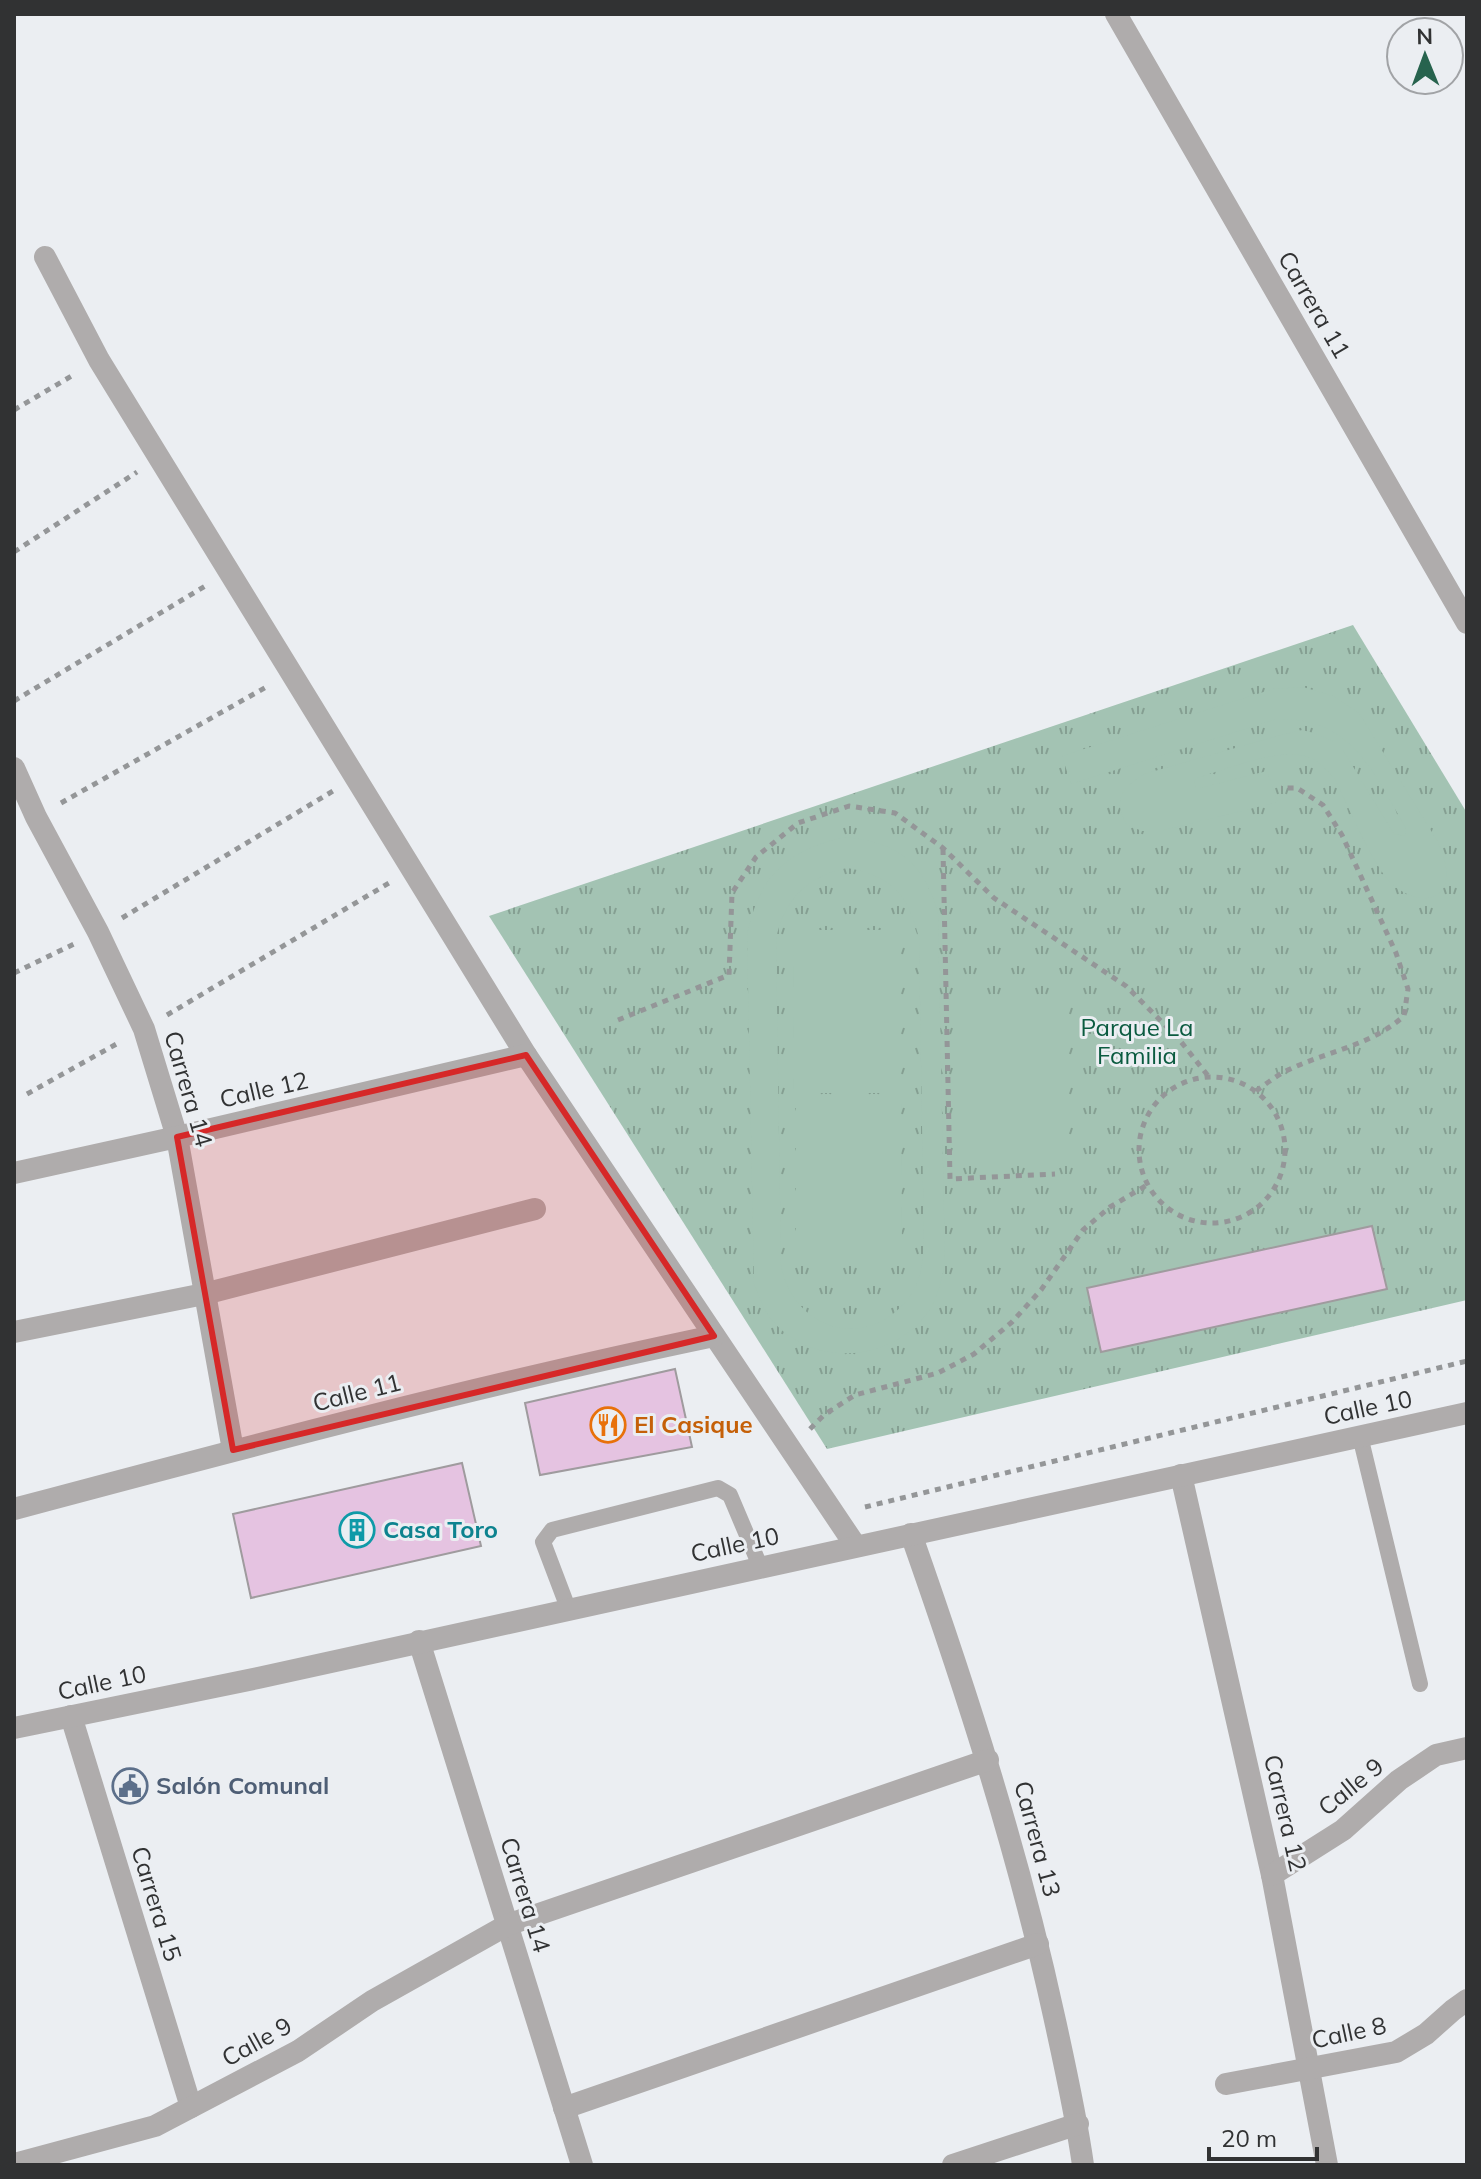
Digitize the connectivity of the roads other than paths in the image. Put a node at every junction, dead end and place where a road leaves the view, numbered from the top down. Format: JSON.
{"nodes":[{"id":1,"x":1116,"y":14,"type":"edge"},
{"id":2,"x":45,"y":257,"type":"dead end"},
{"id":3,"x":1467,"y":623,"type":"edge"},
{"id":4,"x":14,"y":768,"type":"edge"},
{"id":5,"x":526,"y":1055,"type":"junction"},
{"id":6,"x":177,"y":1137,"type":"junction"},
{"id":7,"x":14,"y":1173,"type":"edge"},
{"id":8,"x":535,"y":1209,"type":"dead end"},
{"id":9,"x":204,"y":1294,"type":"junction"},
{"id":10,"x":14,"y":1332,"type":"edge"},
{"id":11,"x":714,"y":1336,"type":"junction"},
{"id":12,"x":1467,"y":1413,"type":"edge"},
{"id":13,"x":1360,"y":1436,"type":"junction"},
{"id":14,"x":233,"y":1450,"type":"junction"},
{"id":15,"x":1181,"y":1475,"type":"junction"},
{"id":16,"x":14,"y":1509,"type":"edge"},
{"id":17,"x":911,"y":1534,"type":"junction"},
{"id":18,"x":855,"y":1545,"type":"junction"},
{"id":19,"x":760,"y":1566,"type":"junction"},
{"id":20,"x":568,"y":1608,"type":"junction"},
{"id":21,"x":419,"y":1641,"type":"junction"},
{"id":22,"x":1420,"y":1684,"type":"dead end"},
{"id":23,"x":71,"y":1716,"type":"junction"},
{"id":24,"x":14,"y":1728,"type":"edge"},
{"id":25,"x":1467,"y":1748,"type":"edge"},
{"id":26,"x":988,"y":1760,"type":"junction"},
{"id":27,"x":1272,"y":1875,"type":"junction"},
{"id":28,"x":507,"y":1925,"type":"junction"},
{"id":29,"x":1038,"y":1944,"type":"junction"},
{"id":30,"x":1467,"y":2000,"type":"edge"},
{"id":31,"x":1310,"y":2068,"type":"junction"},
{"id":32,"x":1226,"y":2084,"type":"dead end"},
{"id":33,"x":191,"y":2107,"type":"junction"},
{"id":34,"x":564,"y":2108,"type":"junction"},
{"id":35,"x":1078,"y":2124,"type":"junction"},
{"id":36,"x":14,"y":2164,"type":"edge"},
{"id":37,"x":582,"y":2165,"type":"edge"},
{"id":38,"x":953,"y":2165,"type":"edge"},
{"id":39,"x":1083,"y":2165,"type":"edge"},
{"id":40,"x":1327,"y":2165,"type":"edge"}],
"edges":[{"from":1,"to":3,"type":"street","name":"Carrera 11"},
{"from":2,"to":5,"type":"street"},
{"from":4,"to":6,"type":"street","name":"Carrera 14"},
{"from":5,"to":6,"type":"street","name":"Calle 12"},
{"from":5,"to":11,"type":"street"},
{"from":6,"to":7,"type":"street","name":"Calle 12"},
{"from":6,"to":9,"type":"street","name":"Carrera 14"},
{"from":8,"to":9,"type":"street"},
{"from":9,"to":10,"type":"street"},
{"from":9,"to":14,"type":"street","name":"Carrera 14"},
{"from":11,"to":14,"type":"street","name":"Calle 11"},
{"from":11,"to":18,"type":"street"},
{"from":12,"to":13,"type":"street","name":"Calle 10"},
{"from":13,"to":15,"type":"street","name":"Calle 10"},
{"from":13,"to":22,"type":"lane"},
{"from":14,"to":16,"type":"street","name":"Calle 11"},
{"from":15,"to":17,"type":"street","name":"Calle 10"},
{"from":15,"to":27,"type":"street","name":"Carrera 12"},
{"from":17,"to":18,"type":"street","name":"Calle 10"},
{"from":17,"to":26,"type":"street","name":"Carrera 13"},
{"from":18,"to":19,"type":"street","name":"Calle 10"},
{"from":19,"to":20,"type":"street","name":"Calle 10"},
{"from":19,"to":20,"type":"lane"},
{"from":20,"to":21,"type":"street","name":"Calle 10"},
{"from":21,"to":23,"type":"street","name":"Calle 10"},
{"from":21,"to":28,"type":"street","name":"Carrera 14"},
{"from":23,"to":24,"type":"street","name":"Calle 10"},
{"from":23,"to":33,"type":"street","name":"Carrera 15"},
{"from":25,"to":27,"type":"street","name":"Calle 9"},
{"from":26,"to":28,"type":"street","name":"Calle 9"},
{"from":26,"to":29,"type":"street","name":"Carrera 13"},
{"from":27,"to":31,"type":"street","name":"Carrera 12"},
{"from":28,"to":33,"type":"street","name":"Calle 9"},
{"from":28,"to":34,"type":"street","name":"Carrera 14"},
{"from":29,"to":34,"type":"street"},
{"from":29,"to":35,"type":"street","name":"Carrera 13"},
{"from":30,"to":31,"type":"street","name":"Calle 8"},
{"from":31,"to":32,"type":"street","name":"Calle 8"},
{"from":31,"to":40,"type":"street","name":"Carrera 12"},
{"from":33,"to":36,"type":"street","name":"Calle 9"},
{"from":34,"to":37,"type":"street","name":"Carrera 14"},
{"from":35,"to":38,"type":"street"},
{"from":35,"to":39,"type":"street","name":"Carrera 13"}]}
